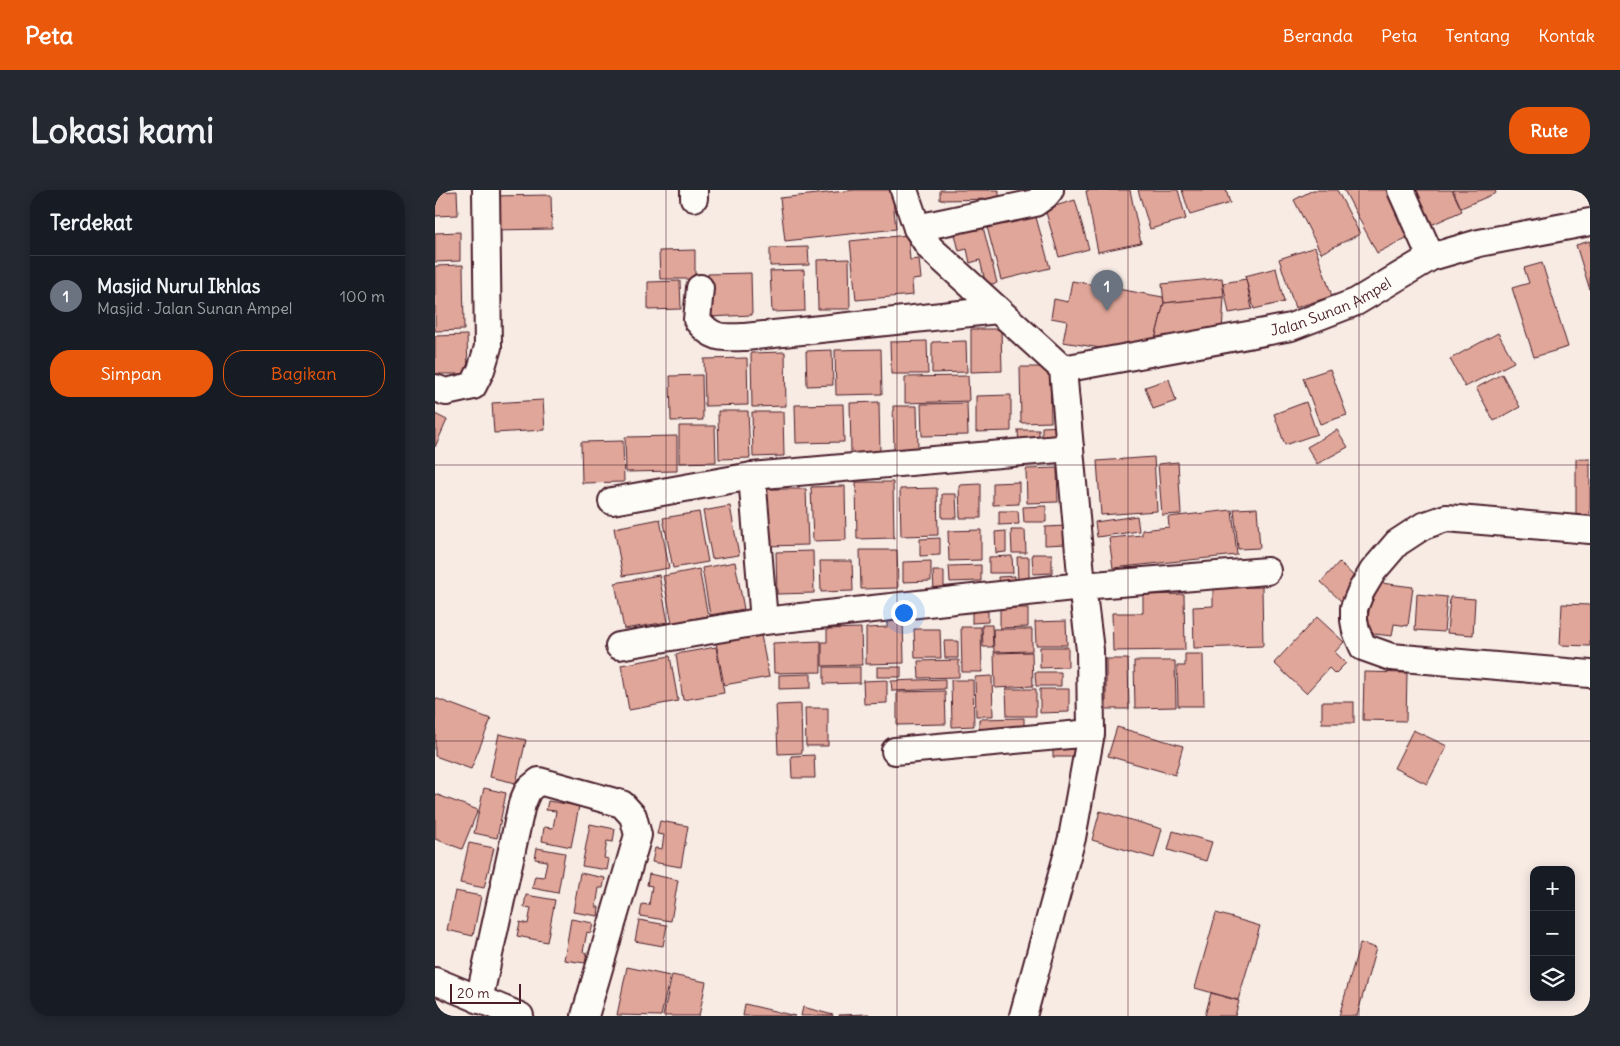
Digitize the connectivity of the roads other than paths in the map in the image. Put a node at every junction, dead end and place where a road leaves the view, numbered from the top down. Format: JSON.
{"nodes":[{"id":1,"x":485,"y":190,"type":"edge"},
{"id":2,"x":904,"y":190,"type":"edge"},
{"id":3,"x":1050,"y":190,"type":"edge"},
{"id":4,"x":1401,"y":190,"type":"edge"},
{"id":5,"x":1590,"y":222,"type":"edge"},
{"id":6,"x":917,"y":228,"type":"junction"},
{"id":7,"x":1431,"y":257,"type":"junction"},
{"id":8,"x":699,"y":288,"type":"dead end"},
{"id":9,"x":997,"y":310,"type":"junction"},
{"id":10,"x":1063,"y":370,"type":"junction"},
{"id":11,"x":435,"y":388,"type":"edge"},
{"id":12,"x":1070,"y":448,"type":"junction"},
{"id":13,"x":752,"y":476,"type":"junction"},
{"id":14,"x":612,"y":501,"type":"dead end"},
{"id":15,"x":1590,"y":530,"type":"edge"},
{"id":16,"x":1267,"y":571,"type":"dead end"},
{"id":17,"x":1082,"y":586,"type":"junction"},
{"id":18,"x":764,"y":621,"type":"junction"},
{"id":19,"x":619,"y":646,"type":"dead end"},
{"id":20,"x":1590,"y":674,"type":"edge"},
{"id":21,"x":1091,"y":733,"type":"junction"},
{"id":22,"x":895,"y":751,"type":"dead end"},
{"id":23,"x":435,"y":981,"type":"edge"},
{"id":24,"x":479,"y":1000,"type":"junction"},
{"id":25,"x":520,"y":1016,"type":"edge"},
{"id":26,"x":585,"y":1016,"type":"edge"},
{"id":27,"x":1023,"y":1016,"type":"edge"}],
"edges":[{"from":1,"to":11,"type":"street"},
{"from":2,"to":6,"type":"street"},
{"from":3,"to":6,"type":"street"},
{"from":4,"to":7,"type":"street"},
{"from":5,"to":7,"type":"street","name":"Jalan Sunan Ampel"},
{"from":6,"to":9,"type":"street"},
{"from":7,"to":10,"type":"street","name":"Jalan Sunan Ampel"},
{"from":8,"to":9,"type":"street"},
{"from":9,"to":10,"type":"street"},
{"from":10,"to":12,"type":"street"},
{"from":12,"to":13,"type":"street"},
{"from":12,"to":17,"type":"street"},
{"from":13,"to":14,"type":"street"},
{"from":13,"to":18,"type":"street"},
{"from":15,"to":20,"type":"street"},
{"from":16,"to":17,"type":"street"},
{"from":17,"to":18,"type":"street"},
{"from":17,"to":21,"type":"street"},
{"from":18,"to":19,"type":"street"},
{"from":21,"to":22,"type":"street"},
{"from":21,"to":27,"type":"street"},
{"from":23,"to":24,"type":"street"},
{"from":24,"to":25,"type":"street"},
{"from":24,"to":26,"type":"street"}]}
